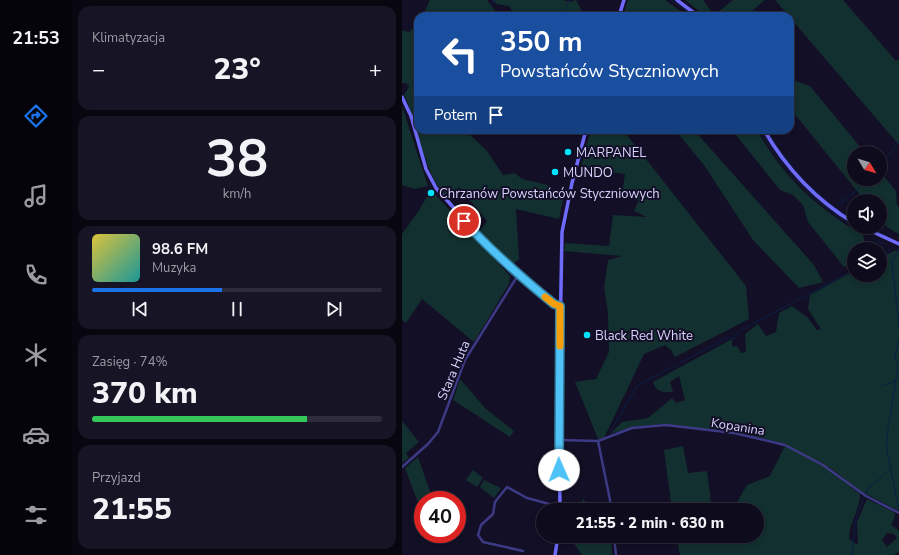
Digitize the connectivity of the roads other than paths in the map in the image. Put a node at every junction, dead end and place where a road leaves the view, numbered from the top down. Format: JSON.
{"nodes":[{"id":1,"x":624,"y":0,"type":"edge"},
{"id":2,"x":677,"y":0,"type":"edge"},
{"id":3,"x":620,"y":12,"type":"edge"},
{"id":4,"x":693,"y":12,"type":"edge"},
{"id":5,"x":402,"y":97,"type":"edge"},
{"id":6,"x":414,"y":127,"type":"edge"},
{"id":7,"x":416,"y":134,"type":"edge"},
{"id":8,"x":585,"y":134,"type":"edge"},
{"id":9,"x":767,"y":134,"type":"edge"},
{"id":10,"x":847,"y":218,"type":"edge"},
{"id":11,"x":877,"y":234,"type":"edge"},
{"id":12,"x":897,"y":243,"type":"edge"},
{"id":13,"x":518,"y":275,"type":"junction"},
{"id":14,"x":560,"y":306,"type":"junction"},
{"id":15,"x":559,"y":440,"type":"junction"},
{"id":16,"x":598,"y":441,"type":"junction"},
{"id":17,"x":402,"y":467,"type":"edge"},
{"id":18,"x":542,"y":503,"type":"edge"},
{"id":19,"x":560,"y":503,"type":"edge"},
{"id":20,"x":611,"y":503,"type":"edge"},
{"id":21,"x":898,"y":513,"type":"edge"},
{"id":22,"x":557,"y":543,"type":"edge"},
{"id":23,"x":615,"y":543,"type":"edge"},
{"id":24,"x":523,"y":551,"type":"dead end"},
{"id":25,"x":555,"y":555,"type":"edge"},
{"id":26,"x":616,"y":555,"type":"edge"}],
"edges":[{"from":1,"to":3,"type":"street"},
{"from":2,"to":4,"type":"street"},
{"from":5,"to":6,"type":"street"},
{"from":7,"to":13,"type":"street"},
{"from":8,"to":14,"type":"street"},
{"from":9,"to":10,"type":"street"},
{"from":11,"to":12,"type":"street"},
{"from":13,"to":14,"type":"street"},
{"from":13,"to":17,"type":"street","name":"Stara Huta"},
{"from":14,"to":15,"type":"street"},
{"from":15,"to":16,"type":"street","name":"Kopanina"},
{"from":15,"to":19,"type":"street"},
{"from":16,"to":20,"type":"street"},
{"from":16,"to":21,"type":"street","name":"Kopanina"},
{"from":18,"to":24,"type":"street"},
{"from":22,"to":25,"type":"street"},
{"from":23,"to":26,"type":"street"}]}
